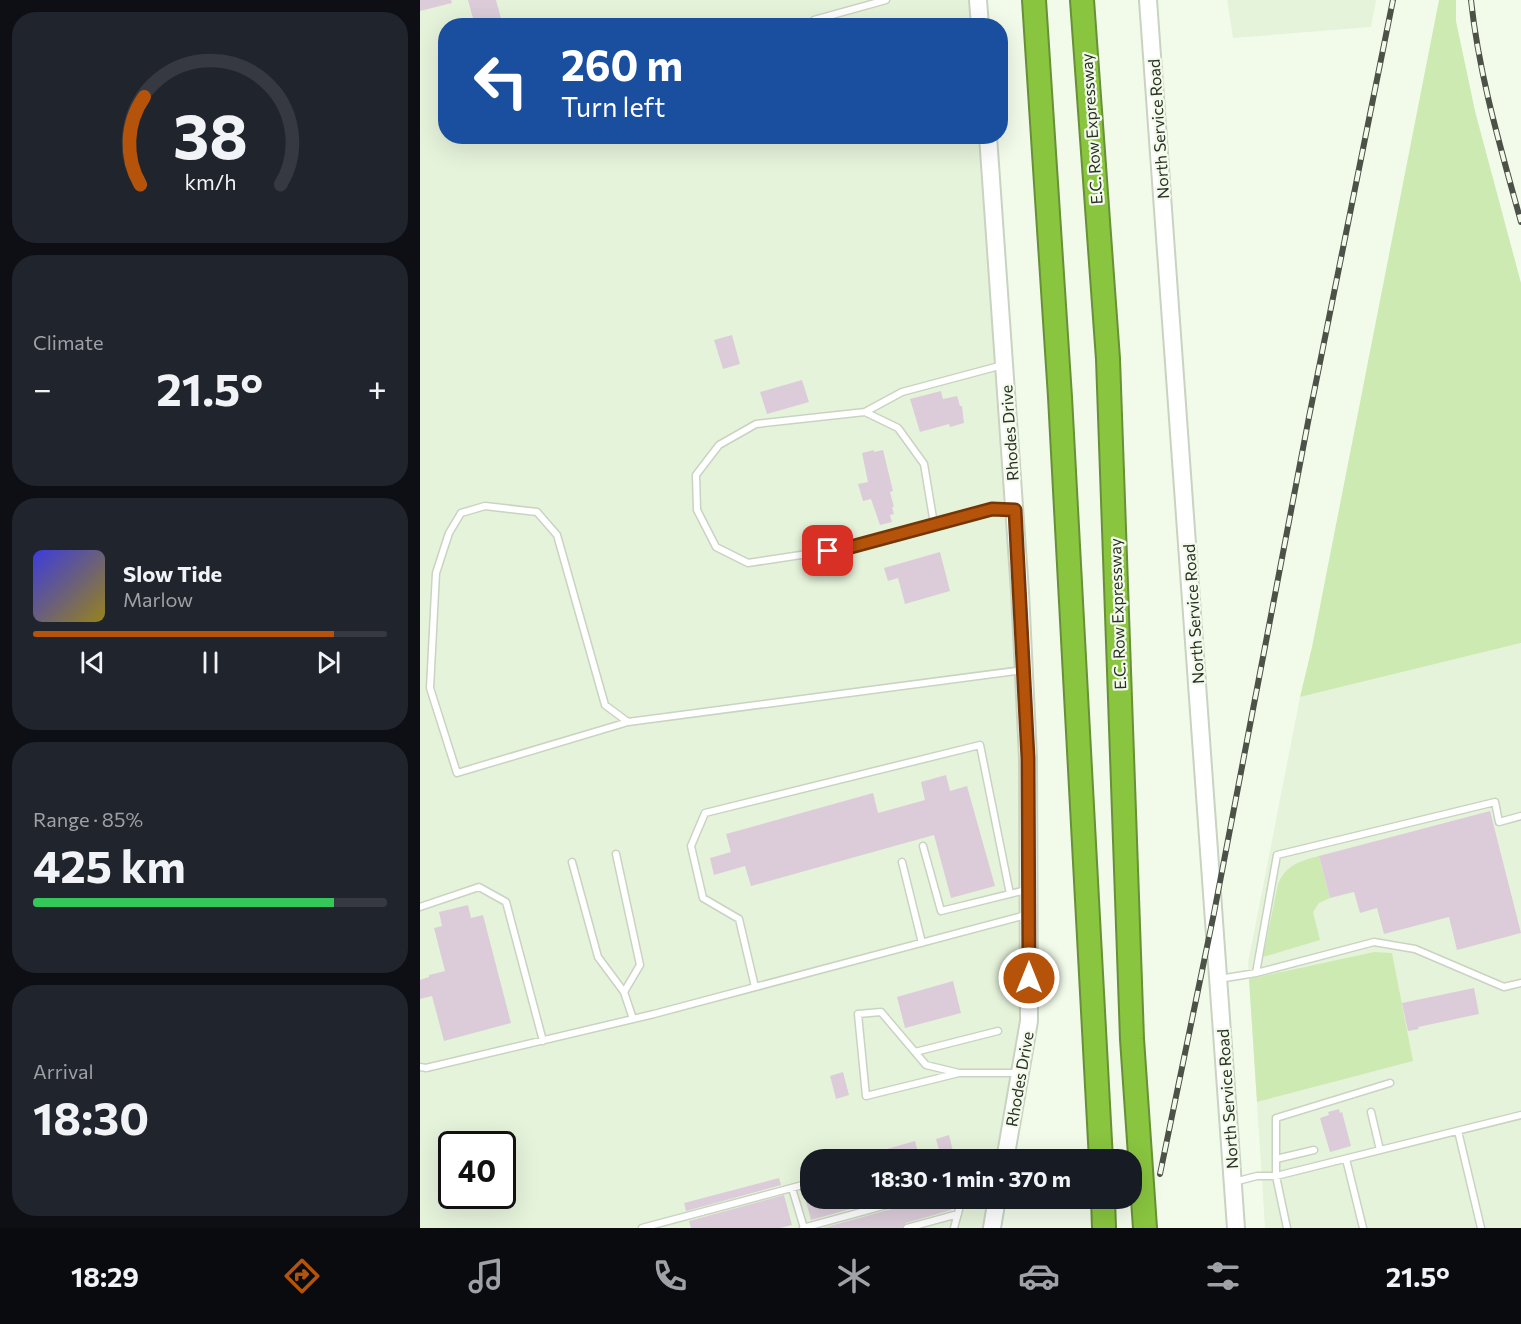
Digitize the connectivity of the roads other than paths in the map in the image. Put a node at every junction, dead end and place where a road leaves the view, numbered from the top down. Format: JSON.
{"nodes":[{"id":1,"x":886,"y":0,"type":"edge"},
{"id":2,"x":978,"y":0,"type":"edge"},
{"id":3,"x":1034,"y":0,"type":"edge"},
{"id":4,"x":1082,"y":0,"type":"edge"},
{"id":5,"x":1148,"y":0,"type":"edge"},
{"id":6,"x":821,"y":18,"type":"edge"},
{"id":7,"x":979,"y":18,"type":"edge"},
{"id":8,"x":989,"y":144,"type":"edge"},
{"id":9,"x":1004,"y":365,"type":"junction"},
{"id":10,"x":865,"y":412,"type":"junction"},
{"id":11,"x":1015,"y":510,"type":"junction"},
{"id":12,"x":934,"y":524,"type":"junction"},
{"id":13,"x":1024,"y":670,"type":"junction"},
{"id":14,"x":628,"y":722,"type":"junction"},
{"id":15,"x":1521,"y":816,"type":"edge"},
{"id":16,"x":923,"y":846,"type":"dead end"},
{"id":17,"x":616,"y":854,"type":"dead end"},
{"id":18,"x":572,"y":862,"type":"dead end"},
{"id":19,"x":902,"y":862,"type":"dead end"},
{"id":20,"x":1029,"y":890,"type":"junction"},
{"id":21,"x":1010,"y":894,"type":"junction"},
{"id":22,"x":420,"y":907,"type":"edge"},
{"id":23,"x":1029,"y":914,"type":"junction"},
{"id":24,"x":922,"y":943,"type":"junction"},
{"id":25,"x":1256,"y":972,"type":"junction"},
{"id":26,"x":1219,"y":979,"type":"junction"},
{"id":27,"x":1521,"y":983,"type":"edge"},
{"id":28,"x":755,"y":987,"type":"junction"},
{"id":29,"x":624,"y":992,"type":"junction"},
{"id":30,"x":633,"y":1020,"type":"junction"},
{"id":31,"x":998,"y":1030,"type":"dead end"},
{"id":32,"x":543,"y":1041,"type":"junction"},
{"id":33,"x":915,"y":1052,"type":"junction"},
{"id":34,"x":420,"y":1068,"type":"edge"},
{"id":35,"x":959,"y":1073,"type":"junction"},
{"id":36,"x":1020,"y":1073,"type":"junction"},
{"id":37,"x":1390,"y":1083,"type":"dead end"},
{"id":38,"x":1371,"y":1112,"type":"dead end"},
{"id":39,"x":1521,"y":1115,"type":"edge"},
{"id":40,"x":1458,"y":1131,"type":"junction"},
{"id":41,"x":1007,"y":1149,"type":"edge"},
{"id":42,"x":1100,"y":1149,"type":"edge"},
{"id":43,"x":1314,"y":1150,"type":"dead end"},
{"id":44,"x":1380,"y":1150,"type":"junction"},
{"id":45,"x":1276,"y":1159,"type":"junction"},
{"id":46,"x":1346,"y":1159,"type":"junction"},
{"id":47,"x":1276,"y":1176,"type":"junction"},
{"id":48,"x":1233,"y":1182,"type":"junction"},
{"id":49,"x":800,"y":1186,"type":"edge"},
{"id":50,"x":792,"y":1188,"type":"junction"},
{"id":51,"x":872,"y":1209,"type":"edge"},
{"id":52,"x":959,"y":1209,"type":"edge"},
{"id":53,"x":996,"y":1209,"type":"edge"},
{"id":54,"x":1103,"y":1209,"type":"edge"},
{"id":55,"x":958,"y":1214,"type":"junction"},
{"id":56,"x":670,"y":1221,"type":"junction"},
{"id":57,"x":642,"y":1228,"type":"edge"},
{"id":58,"x":673,"y":1228,"type":"edge"},
{"id":59,"x":804,"y":1228,"type":"edge"},
{"id":60,"x":907,"y":1228,"type":"edge"},
{"id":61,"x":954,"y":1228,"type":"edge"},
{"id":62,"x":992,"y":1228,"type":"edge"},
{"id":63,"x":1104,"y":1228,"type":"edge"},
{"id":64,"x":1145,"y":1228,"type":"edge"},
{"id":65,"x":1236,"y":1228,"type":"edge"},
{"id":66,"x":1287,"y":1228,"type":"edge"},
{"id":67,"x":1363,"y":1228,"type":"edge"},
{"id":68,"x":1481,"y":1228,"type":"edge"}],
"edges":[{"from":1,"to":6,"type":"lane"},
{"from":2,"to":7,"type":"street"},
{"from":3,"to":42,"type":"highway"},
{"from":4,"to":64,"type":"highway","name":"E.C. Row Expressway"},
{"from":5,"to":26,"type":"street","name":"North Service Road"},
{"from":8,"to":9,"type":"street","name":"Rhodes Drive"},
{"from":9,"to":10,"type":"lane"},
{"from":9,"to":11,"type":"street","name":"Rhodes Drive"},
{"from":10,"to":12,"type":"lane"},
{"from":10,"to":12,"type":"lane"},
{"from":11,"to":12,"type":"lane"},
{"from":11,"to":13,"type":"street","name":"Rhodes Drive"},
{"from":13,"to":14,"type":"lane"},
{"from":13,"to":20,"type":"street","name":"Rhodes Drive"},
{"from":14,"to":14,"type":"lane"},
{"from":15,"to":25,"type":"lane"},
{"from":16,"to":21,"type":"lane"},
{"from":17,"to":29,"type":"lane"},
{"from":18,"to":29,"type":"lane"},
{"from":19,"to":24,"type":"lane"},
{"from":20,"to":21,"type":"lane"},
{"from":20,"to":23,"type":"street","name":"Rhodes Drive"},
{"from":21,"to":28,"type":"lane"},
{"from":22,"to":32,"type":"lane"},
{"from":23,"to":24,"type":"lane"},
{"from":23,"to":36,"type":"street","name":"Rhodes Drive"},
{"from":24,"to":28,"type":"lane"},
{"from":25,"to":26,"type":"lane"},
{"from":25,"to":27,"type":"lane"},
{"from":26,"to":48,"type":"street","name":"North Service Road"},
{"from":28,"to":30,"type":"lane"},
{"from":29,"to":30,"type":"lane"},
{"from":30,"to":32,"type":"lane"},
{"from":31,"to":33,"type":"lane"},
{"from":32,"to":34,"type":"lane"},
{"from":33,"to":35,"type":"lane"},
{"from":33,"to":35,"type":"lane"},
{"from":35,"to":36,"type":"lane"},
{"from":36,"to":41,"type":"street","name":"Rhodes Drive"},
{"from":37,"to":45,"type":"lane"},
{"from":38,"to":44,"type":"lane"},
{"from":39,"to":40,"type":"lane"},
{"from":40,"to":44,"type":"lane"},
{"from":40,"to":68,"type":"lane"},
{"from":43,"to":45,"type":"lane"},
{"from":44,"to":46,"type":"lane"},
{"from":45,"to":47,"type":"lane"},
{"from":46,"to":47,"type":"lane"},
{"from":46,"to":67,"type":"lane"},
{"from":47,"to":48,"type":"lane"},
{"from":47,"to":66,"type":"lane"},
{"from":48,"to":65,"type":"street","name":"North Service Road"},
{"from":49,"to":50,"type":"lane"},
{"from":50,"to":56,"type":"lane"},
{"from":50,"to":59,"type":"lane"},
{"from":51,"to":59,"type":"lane"},
{"from":52,"to":55,"type":"lane"},
{"from":53,"to":62,"type":"street"},
{"from":54,"to":63,"type":"highway"},
{"from":55,"to":60,"type":"lane"},
{"from":55,"to":61,"type":"lane"},
{"from":56,"to":57,"type":"lane"},
{"from":56,"to":58,"type":"lane"}]}
